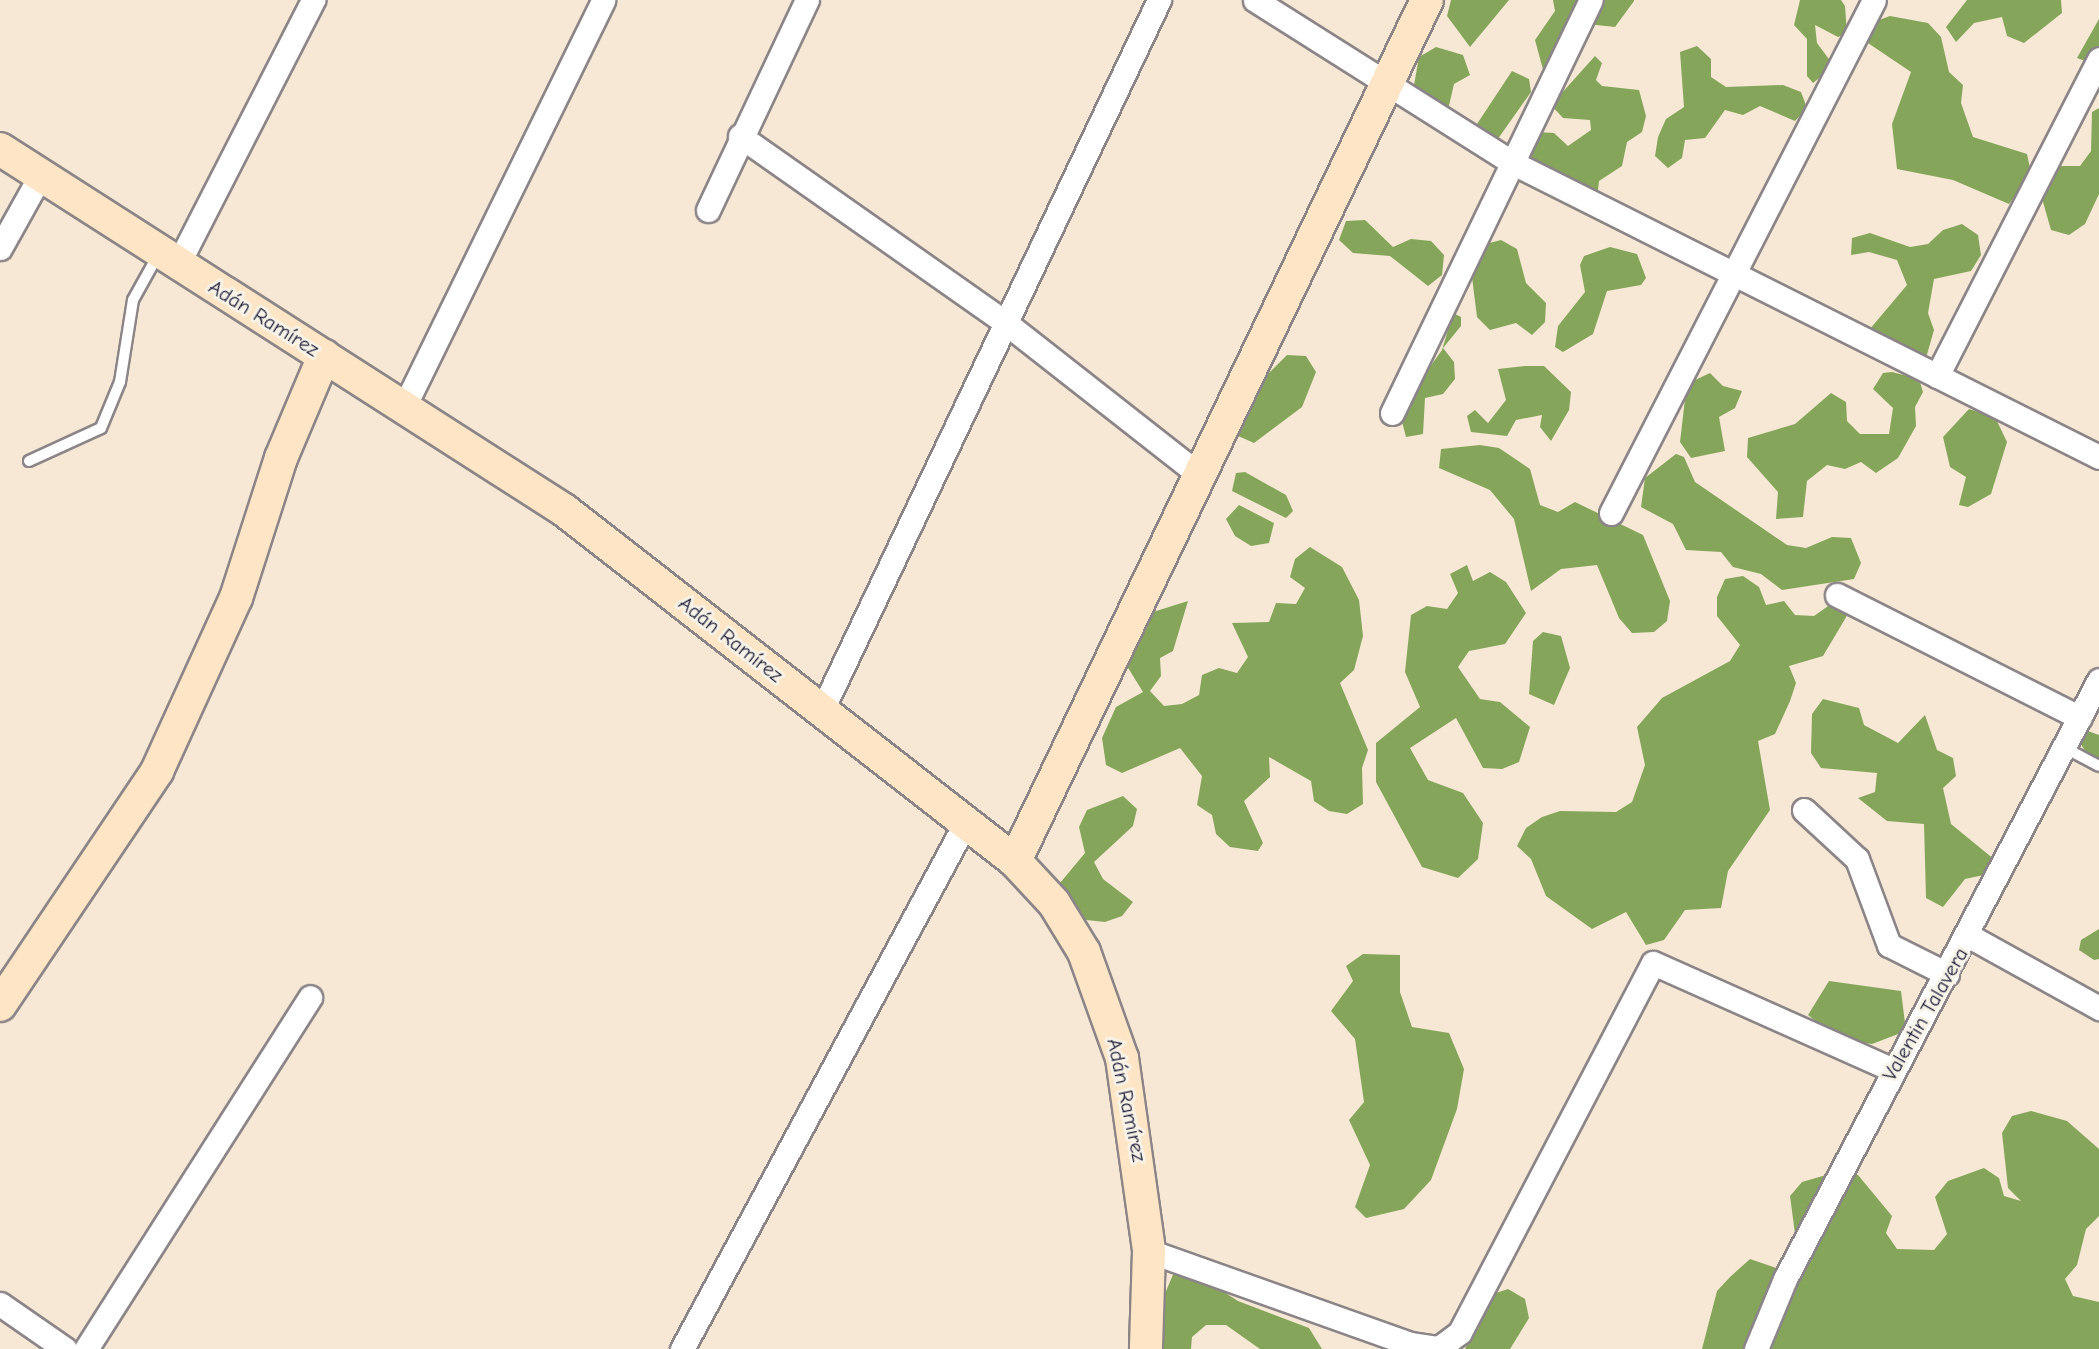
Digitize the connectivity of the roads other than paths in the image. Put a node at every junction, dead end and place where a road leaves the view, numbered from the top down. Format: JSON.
{"nodes":[{"id":1,"x":313,"y":0,"type":"edge"},
{"id":2,"x":603,"y":0,"type":"edge"},
{"id":3,"x":1159,"y":0,"type":"edge"},
{"id":4,"x":1255,"y":0,"type":"edge"},
{"id":5,"x":1427,"y":0,"type":"edge"},
{"id":6,"x":1591,"y":0,"type":"edge"},
{"id":7,"x":1874,"y":0,"type":"edge"},
{"id":8,"x":799,"y":3,"type":"edge"},
{"id":9,"x":2099,"y":60,"type":"edge"},
{"id":10,"x":1387,"y":83,"type":"junction"},
{"id":11,"x":740,"y":136,"type":"junction"},
{"id":12,"x":0,"y":149,"type":"edge"},
{"id":13,"x":1511,"y":162,"type":"junction"},
{"id":14,"x":40,"y":176,"type":"junction"},
{"id":15,"x":708,"y":210,"type":"dead end"},
{"id":16,"x":0,"y":248,"type":"edge"},
{"id":17,"x":169,"y":259,"type":"junction"},
{"id":18,"x":1731,"y":270,"type":"junction"},
{"id":19,"x":1002,"y":320,"type":"junction"},
{"id":20,"x":324,"y":356,"type":"junction"},
{"id":21,"x":1937,"y":376,"type":"junction"},
{"id":22,"x":404,"y":407,"type":"junction"},
{"id":23,"x":1392,"y":413,"type":"dead end"},
{"id":24,"x":2099,"y":457,"type":"edge"},
{"id":25,"x":29,"y":461,"type":"dead end"},
{"id":26,"x":1197,"y":473,"type":"junction"},
{"id":27,"x":1611,"y":513,"type":"dead end"},
{"id":28,"x":1836,"y":595,"type":"dead end"},
{"id":29,"x":2099,"y":680,"type":"edge"},
{"id":30,"x":822,"y":710,"type":"junction"},
{"id":31,"x":2080,"y":718,"type":"junction"},
{"id":32,"x":2065,"y":748,"type":"junction"},
{"id":33,"x":2099,"y":766,"type":"edge"},
{"id":34,"x":1804,"y":810,"type":"dead end"},
{"id":35,"x":966,"y":822,"type":"junction"},
{"id":36,"x":1014,"y":861,"type":"junction"},
{"id":37,"x":1969,"y":936,"type":"junction"},
{"id":38,"x":1947,"y":974,"type":"junction"},
{"id":39,"x":310,"y":997,"type":"dead end"},
{"id":40,"x":0,"y":1005,"type":"edge"},
{"id":41,"x":2099,"y":1008,"type":"edge"},
{"id":42,"x":1893,"y":1070,"type":"junction"},
{"id":43,"x":1149,"y":1251,"type":"junction"},
{"id":44,"x":0,"y":1304,"type":"edge"},
{"id":45,"x":65,"y":1349,"type":"edge"},
{"id":46,"x":86,"y":1349,"type":"edge"},
{"id":47,"x":682,"y":1349,"type":"edge"},
{"id":48,"x":1146,"y":1349,"type":"edge"},
{"id":49,"x":1756,"y":1349,"type":"edge"}],
"edges":[{"from":1,"to":17,"type":"street"},
{"from":2,"to":22,"type":"street"},
{"from":3,"to":19,"type":"street"},
{"from":4,"to":10,"type":"street"},
{"from":5,"to":10,"type":"street"},
{"from":6,"to":13,"type":"street"},
{"from":7,"to":18,"type":"street"},
{"from":8,"to":11,"type":"street"},
{"from":9,"to":21,"type":"street"},
{"from":10,"to":13,"type":"street"},
{"from":10,"to":26,"type":"street"},
{"from":11,"to":15,"type":"street"},
{"from":11,"to":19,"type":"street"},
{"from":12,"to":14,"type":"street","name":"Adán Ramírez"},
{"from":13,"to":18,"type":"street"},
{"from":13,"to":23,"type":"street"},
{"from":14,"to":16,"type":"street"},
{"from":14,"to":17,"type":"street","name":"Adán Ramírez"},
{"from":17,"to":20,"type":"street","name":"Adán Ramírez"},
{"from":17,"to":25,"type":"lane"},
{"from":18,"to":21,"type":"street"},
{"from":18,"to":27,"type":"street"},
{"from":19,"to":26,"type":"street"},
{"from":19,"to":30,"type":"street"},
{"from":20,"to":22,"type":"street","name":"Adán Ramírez"},
{"from":20,"to":40,"type":"street"},
{"from":21,"to":24,"type":"street"},
{"from":22,"to":30,"type":"street","name":"Adán Ramírez"},
{"from":26,"to":36,"type":"street"},
{"from":28,"to":31,"type":"street"},
{"from":29,"to":31,"type":"street","name":"Valentin Talavera"},
{"from":30,"to":35,"type":"street","name":"Adán Ramírez"},
{"from":31,"to":32,"type":"street","name":"Valentin Talavera"},
{"from":32,"to":33,"type":"lane"},
{"from":32,"to":37,"type":"street","name":"Valentin Talavera"},
{"from":34,"to":38,"type":"street"},
{"from":35,"to":36,"type":"street","name":"Adán Ramírez"},
{"from":35,"to":47,"type":"street"},
{"from":36,"to":43,"type":"street","name":"Adán Ramírez"},
{"from":37,"to":38,"type":"street","name":"Valentin Talavera"},
{"from":37,"to":41,"type":"street"},
{"from":38,"to":42,"type":"street","name":"Valentin Talavera"},
{"from":39,"to":46,"type":"street"},
{"from":42,"to":43,"type":"street"},
{"from":42,"to":49,"type":"street","name":"Valentin Talavera"},
{"from":43,"to":48,"type":"street","name":"Adán Ramírez"},
{"from":44,"to":45,"type":"street"}]}
